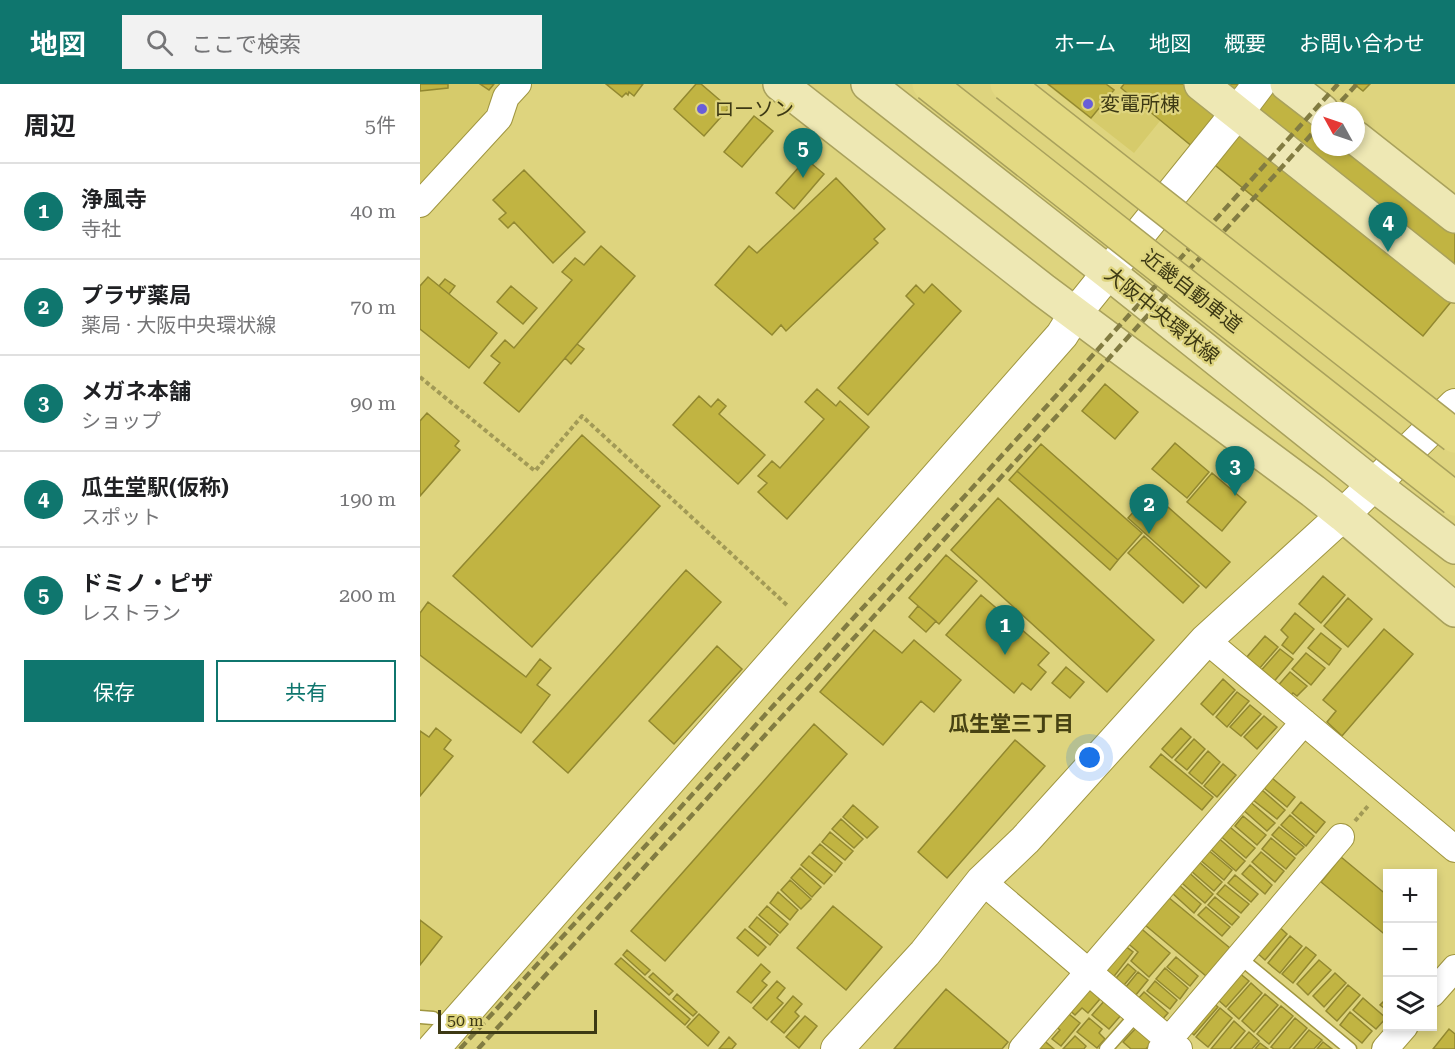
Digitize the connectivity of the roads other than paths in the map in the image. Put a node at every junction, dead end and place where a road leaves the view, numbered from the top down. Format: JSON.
{"nodes":[{"id":1,"x":518,"y":84,"type":"edge"},
{"id":2,"x":780,"y":84,"type":"edge"},
{"id":3,"x":868,"y":84,"type":"edge"},
{"id":4,"x":929,"y":84,"type":"edge"},
{"id":5,"x":1007,"y":84,"type":"edge"},
{"id":6,"x":1201,"y":84,"type":"edge"},
{"id":7,"x":1259,"y":84,"type":"edge"},
{"id":8,"x":1287,"y":84,"type":"edge"},
{"id":9,"x":1311,"y":103,"type":"edge"},
{"id":10,"x":1237,"y":113,"type":"junction"},
{"id":11,"x":1365,"y":145,"type":"edge"},
{"id":12,"x":420,"y":204,"type":"edge"},
{"id":13,"x":1455,"y":216,"type":"edge"},
{"id":14,"x":1109,"y":273,"type":"junction"},
{"id":15,"x":1455,"y":286,"type":"edge"},
{"id":16,"x":1075,"y":314,"type":"junction"},
{"id":17,"x":1455,"y":405,"type":"edge"},
{"id":18,"x":1455,"y":436,"type":"edge"},
{"id":19,"x":1373,"y":484,"type":"junction"},
{"id":20,"x":1455,"y":499,"type":"edge"},
{"id":21,"x":1343,"y":515,"type":"junction"},
{"id":22,"x":1455,"y":547,"type":"edge"},
{"id":23,"x":1455,"y":610,"type":"edge"},
{"id":24,"x":1206,"y":640,"type":"junction"},
{"id":25,"x":1304,"y":722,"type":"junction"},
{"id":26,"x":1341,"y":837,"type":"road end"},
{"id":27,"x":1455,"y":849,"type":"edge"},
{"id":28,"x":982,"y":881,"type":"junction"},
{"id":29,"x":1239,"y":957,"type":"junction"},
{"id":30,"x":1455,"y":968,"type":"edge"},
{"id":31,"x":1088,"y":972,"type":"junction"},
{"id":32,"x":1437,"y":988,"type":"edge"},
{"id":33,"x":1137,"y":1014,"type":"junction"},
{"id":34,"x":420,"y":1017,"type":"edge"},
{"id":35,"x":1400,"y":1031,"type":"edge"},
{"id":36,"x":436,"y":1036,"type":"edge"},
{"id":37,"x":1170,"y":1046,"type":"edge"},
{"id":38,"x":837,"y":1049,"type":"edge"},
{"id":39,"x":1022,"y":1049,"type":"edge"},
{"id":40,"x":1106,"y":1049,"type":"edge"},
{"id":41,"x":1350,"y":1049,"type":"edge"},
{"id":42,"x":1385,"y":1049,"type":"edge"}],
"edges":[{"from":1,"to":12,"type":"street"},
{"from":2,"to":16,"type":"main road"},
{"from":3,"to":14,"type":"main road","name":"大阪中央環状線"},
{"from":4,"to":20,"type":"highway","name":"近畿自動車道","bridge":true},
{"from":5,"to":18,"type":"highway","bridge":true},
{"from":6,"to":10,"type":"main road"},
{"from":7,"to":10,"type":"street"},
{"from":8,"to":9,"type":"main road"},
{"from":10,"to":14,"type":"street"},
{"from":10,"to":15,"type":"main road"},
{"from":11,"to":13,"type":"main road"},
{"from":14,"to":16,"type":"street"},
{"from":14,"to":19,"type":"main road","name":"大阪中央環状線"},
{"from":16,"to":21,"type":"main road"},
{"from":16,"to":36,"type":"street"},
{"from":17,"to":19,"type":"street"},
{"from":19,"to":21,"type":"street"},
{"from":19,"to":22,"type":"main road","name":"大阪中央環状線"},
{"from":21,"to":23,"type":"main road"},
{"from":21,"to":24,"type":"street"},
{"from":24,"to":25,"type":"street"},
{"from":24,"to":28,"type":"street"},
{"from":25,"to":27,"type":"street"},
{"from":25,"to":31,"type":"street"},
{"from":26,"to":29,"type":"street"},
{"from":28,"to":31,"type":"street"},
{"from":28,"to":38,"type":"street"},
{"from":29,"to":37,"type":"street"},
{"from":29,"to":41,"type":"lane"},
{"from":30,"to":32,"type":"street"},
{"from":31,"to":33,"type":"street"},
{"from":31,"to":39,"type":"street"},
{"from":33,"to":37,"type":"street"},
{"from":33,"to":40,"type":"lane"},
{"from":34,"to":36,"type":"lane"},
{"from":35,"to":42,"type":"street"}]}
